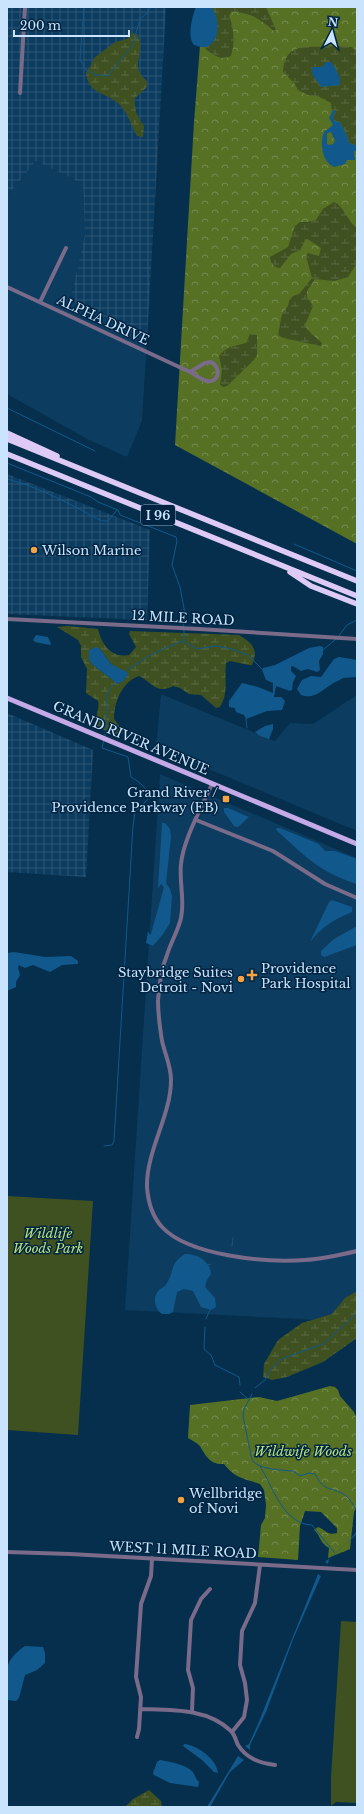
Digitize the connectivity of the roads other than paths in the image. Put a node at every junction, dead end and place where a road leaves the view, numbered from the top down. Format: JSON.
{"nodes":[{"id":1,"x":25,"y":7,"type":"edge"},
{"id":2,"x":20,"y":93,"type":"dead end"},
{"id":3,"x":66,"y":248,"type":"dead end"},
{"id":4,"x":7,"y":287,"type":"edge"},
{"id":5,"x":40,"y":302,"type":"junction"},
{"id":6,"x":190,"y":372,"type":"junction"},
{"id":7,"x":7,"y":433,"type":"edge"},
{"id":8,"x":7,"y":439,"type":"edge"},
{"id":9,"x":7,"y":454,"type":"edge"},
{"id":10,"x":7,"y":458,"type":"edge"},
{"id":11,"x":38,"y":466,"type":"junction"},
{"id":12,"x":129,"y":488,"type":"junction"},
{"id":13,"x":278,"y":564,"type":"junction"},
{"id":14,"x":357,"y":581,"type":"edge"},
{"id":15,"x":357,"y":596,"type":"edge"},
{"id":16,"x":357,"y":604,"type":"edge"},
{"id":17,"x":7,"y":619,"type":"edge"},
{"id":18,"x":357,"y":639,"type":"edge"},
{"id":19,"x":7,"y":698,"type":"edge"},
{"id":20,"x":212,"y":784,"type":"junction"},
{"id":21,"x":196,"y":820,"type":"junction"},
{"id":22,"x":357,"y":844,"type":"edge"},
{"id":23,"x":357,"y":898,"type":"edge"},
{"id":24,"x":357,"y":1251,"type":"edge"},
{"id":25,"x":7,"y":1552,"type":"edge"},
{"id":26,"x":152,"y":1558,"type":"junction"},
{"id":27,"x":260,"y":1565,"type":"junction"},
{"id":28,"x":357,"y":1570,"type":"edge"},
{"id":29,"x":210,"y":1589,"type":"dead end"},
{"id":30,"x":140,"y":1709,"type":"junction"},
{"id":31,"x":192,"y":1712,"type":"junction"},
{"id":32,"x":232,"y":1732,"type":"junction"},
{"id":33,"x":137,"y":1737,"type":"dead end"},
{"id":34,"x":275,"y":1765,"type":"dead end"}],
"edges":[{"from":1,"to":2,"type":"street"},
{"from":3,"to":5,"type":"street"},
{"from":4,"to":5,"type":"street","name":"ALPHA DRIVE"},
{"from":5,"to":6,"type":"street","name":"ALPHA DRIVE"},
{"from":6,"to":6,"type":"street","name":"ALPHA DRIVE"},
{"from":7,"to":12,"type":"highway"},
{"from":8,"to":12,"type":"highway","number":"I 96"},
{"from":9,"to":11,"type":"highway","number":"I 96"},
{"from":10,"to":11,"type":"highway"},
{"from":11,"to":13,"type":"highway","number":"I 96"},
{"from":12,"to":14,"type":"highway","number":"I 96"},
{"from":13,"to":15,"type":"highway","number":"I 96"},
{"from":13,"to":16,"type":"highway"},
{"from":17,"to":18,"type":"street","name":"12 MILE ROAD"},
{"from":19,"to":20,"type":"main road","name":"GRAND RIVER AVENUE"},
{"from":20,"to":21,"type":"street"},
{"from":20,"to":22,"type":"main road","name":"GRAND RIVER AVENUE"},
{"from":21,"to":23,"type":"street"},
{"from":21,"to":24,"type":"street"},
{"from":25,"to":26,"type":"street","name":"WEST 11 MILE ROAD"},
{"from":26,"to":27,"type":"street","name":"WEST 11 MILE ROAD"},
{"from":26,"to":30,"type":"street"},
{"from":27,"to":28,"type":"street","name":"WEST 11 MILE ROAD"},
{"from":27,"to":32,"type":"street"},
{"from":29,"to":31,"type":"street"},
{"from":30,"to":31,"type":"street"},
{"from":30,"to":33,"type":"street"},
{"from":31,"to":32,"type":"street"},
{"from":32,"to":34,"type":"street"}]}
